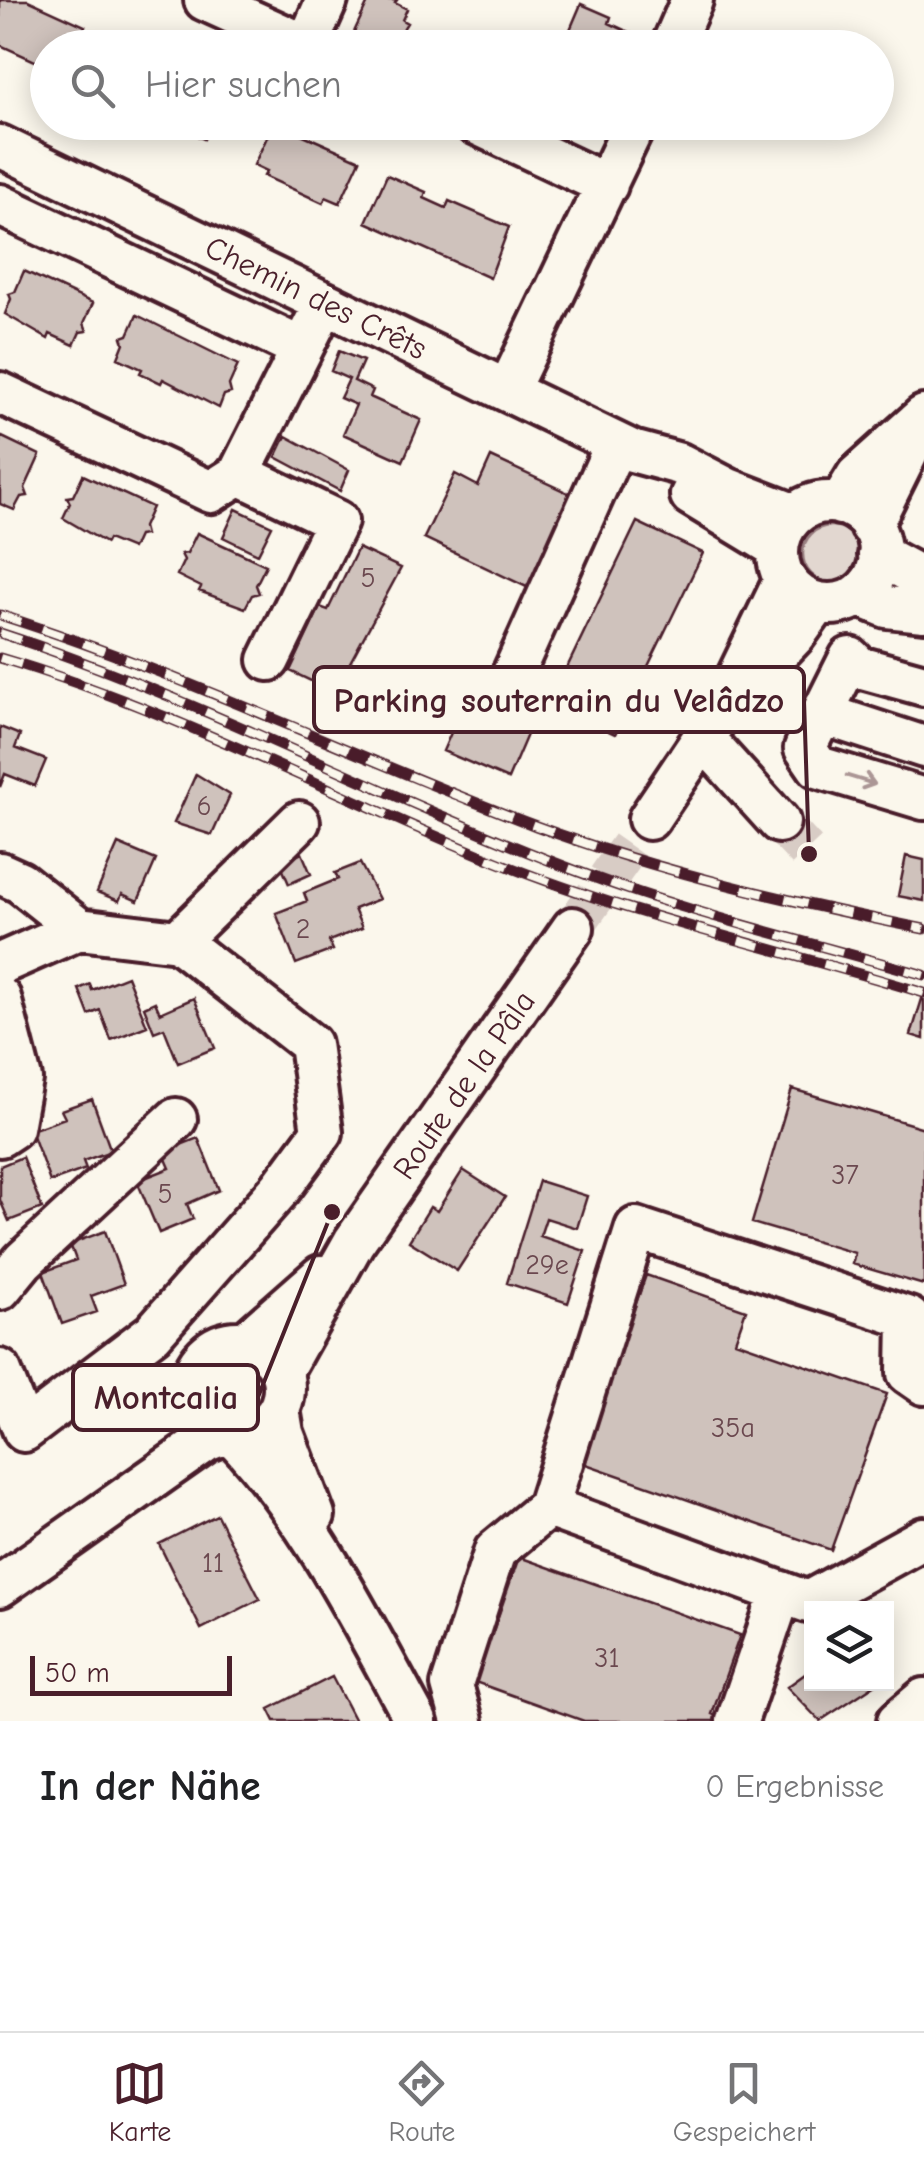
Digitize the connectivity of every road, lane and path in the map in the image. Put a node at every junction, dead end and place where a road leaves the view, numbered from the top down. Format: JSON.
{"nodes":[{"id":1,"x":204,"y":0,"type":"edge"},
{"id":2,"x":328,"y":0,"type":"edge"},
{"id":3,"x":692,"y":0,"type":"edge"},
{"id":4,"x":272,"y":30,"type":"edge"},
{"id":5,"x":316,"y":30,"type":"edge"},
{"id":6,"x":678,"y":30,"type":"edge"},
{"id":7,"x":511,"y":140,"type":"edge"},
{"id":8,"x":628,"y":140,"type":"edge"},
{"id":9,"x":0,"y":146,"type":"edge"},
{"id":10,"x":607,"y":185,"type":"junction"},
{"id":11,"x":0,"y":205,"type":"edge"},
{"id":12,"x":326,"y":303,"type":"junction"},
{"id":13,"x":301,"y":348,"type":"junction"},
{"id":14,"x":508,"y":390,"type":"junction"},
{"id":15,"x":0,"y":393,"type":"edge"},
{"id":16,"x":924,"y":417,"type":"edge"},
{"id":17,"x":624,"y":448,"type":"junction"},
{"id":18,"x":239,"y":474,"type":"junction"},
{"id":19,"x":863,"y":528,"type":"junction"},
{"id":20,"x":786,"y":547,"type":"junction"},
{"id":21,"x":924,"y":579,"type":"edge"},
{"id":22,"x":836,"y":600,"type":"junction"},
{"id":23,"x":924,"y":611,"type":"edge"},
{"id":24,"x":268,"y":660,"type":"dead end"},
{"id":25,"x":846,"y":667,"type":"junction"},
{"id":26,"x":924,"y":668,"type":"edge"},
{"id":27,"x":511,"y":678,"type":"dead end"},
{"id":28,"x":924,"y":685,"type":"edge"},
{"id":29,"x":924,"y":700,"type":"edge"},
{"id":30,"x":823,"y":714,"type":"junction"},
{"id":31,"x":712,"y":726,"type":"junction"},
{"id":32,"x":924,"y":746,"type":"edge"},
{"id":33,"x":924,"y":799,"type":"edge"},
{"id":34,"x":648,"y":818,"type":"tunnel mouth"},
{"id":35,"x":300,"y":822,"type":"dead end"},
{"id":36,"x":780,"y":822,"type":"tunnel mouth"},
{"id":37,"x":0,"y":873,"type":"edge"},
{"id":38,"x":574,"y":928,"type":"tunnel mouth"},
{"id":39,"x":79,"y":929,"type":"junction"},
{"id":40,"x":178,"y":941,"type":"junction"},
{"id":41,"x":0,"y":964,"type":"edge"},
{"id":42,"x":0,"y":998,"type":"edge"},
{"id":43,"x":176,"y":1120,"type":"dead end"},
{"id":44,"x":0,"y":1136,"type":"edge"},
{"id":45,"x":354,"y":1242,"type":"junction"},
{"id":46,"x":0,"y":1289,"type":"edge"},
{"id":47,"x":916,"y":1319,"type":"edge"},
{"id":48,"x":166,"y":1320,"type":"junction"},
{"id":49,"x":240,"y":1342,"type":"junction"},
{"id":50,"x":0,"y":1370,"type":"edge"},
{"id":51,"x":924,"y":1384,"type":"edge"},
{"id":52,"x":192,"y":1385,"type":"junction"},
{"id":53,"x":280,"y":1391,"type":"junction"},
{"id":54,"x":229,"y":1434,"type":"junction"},
{"id":55,"x":548,"y":1507,"type":"junction"},
{"id":56,"x":924,"y":1538,"type":"edge"},
{"id":57,"x":68,"y":1539,"type":"junction"},
{"id":58,"x":329,"y":1562,"type":"junction"},
{"id":59,"x":0,"y":1586,"type":"edge"},
{"id":60,"x":781,"y":1592,"type":"junction"},
{"id":61,"x":466,"y":1719,"type":"edge"},
{"id":62,"x":416,"y":1721,"type":"edge"},
{"id":63,"x":737,"y":1721,"type":"edge"}],
"edges":[{"from":1,"to":4,"type":"street"},
{"from":2,"to":5,"type":"street"},
{"from":3,"to":6,"type":"street"},
{"from":7,"to":10,"type":"street"},
{"from":8,"to":10,"type":"street"},
{"from":9,"to":12,"type":"street","name":"Chemin des Crêts"},
{"from":10,"to":14,"type":"street"},
{"from":11,"to":13,"type":"street"},
{"from":12,"to":13,"type":"street"},
{"from":12,"to":14,"type":"street","name":"Chemin des Crêts"},
{"from":13,"to":18,"type":"street"},
{"from":14,"to":17,"type":"street","name":"Chemin des Crêts"},
{"from":15,"to":18,"type":"street"},
{"from":16,"to":19,"type":"street"},
{"from":17,"to":20,"type":"street","name":"Chemin des Crêts"},
{"from":17,"to":27,"type":"street"},
{"from":18,"to":24,"type":"street"},
{"from":19,"to":20,"type":"street"},
{"from":19,"to":21,"type":"street"},
{"from":19,"to":22,"type":"street"},
{"from":20,"to":22,"type":"street"},
{"from":20,"to":31,"type":"street"},
{"from":22,"to":23,"type":"street"},
{"from":22,"to":25,"type":"street"},
{"from":22,"to":31,"type":"street"},
{"from":25,"to":26,"type":"street"},
{"from":25,"to":28,"type":"street"},
{"from":25,"to":29,"type":"street"},
{"from":25,"to":30,"type":"street"},
{"from":30,"to":32,"type":"street"},
{"from":30,"to":33,"type":"street","one_way":true},
{"from":31,"to":34,"type":"street"},
{"from":31,"to":36,"type":"street"},
{"from":35,"to":40,"type":"street"},
{"from":37,"to":39,"type":"street"},
{"from":38,"to":45,"type":"street","name":"Route de la Pâla"},
{"from":39,"to":40,"type":"street"},
{"from":39,"to":41,"type":"street"},
{"from":40,"to":48,"type":"street"},
{"from":42,"to":44,"type":"street"},
{"from":43,"to":46,"type":"street"},
{"from":45,"to":49,"type":"street","name":"Route de la Pâla"},
{"from":45,"to":53,"type":"street","name":"Route de la Pâla"},
{"from":47,"to":51,"type":"street"},
{"from":47,"to":55,"type":"street"},
{"from":48,"to":49,"type":"street"},
{"from":48,"to":50,"type":"street"},
{"from":48,"to":52,"type":"street"},
{"from":49,"to":52,"type":"street"},
{"from":49,"to":53,"type":"street"},
{"from":52,"to":54,"type":"street"},
{"from":52,"to":57,"type":"street"},
{"from":53,"to":54,"type":"street"},
{"from":53,"to":58,"type":"street"},
{"from":54,"to":57,"type":"street"},
{"from":54,"to":58,"type":"street"},
{"from":55,"to":60,"type":"street"},
{"from":55,"to":61,"type":"street"},
{"from":56,"to":60,"type":"street"},
{"from":57,"to":59,"type":"street"},
{"from":58,"to":62,"type":"street"},
{"from":60,"to":63,"type":"street"}]}
